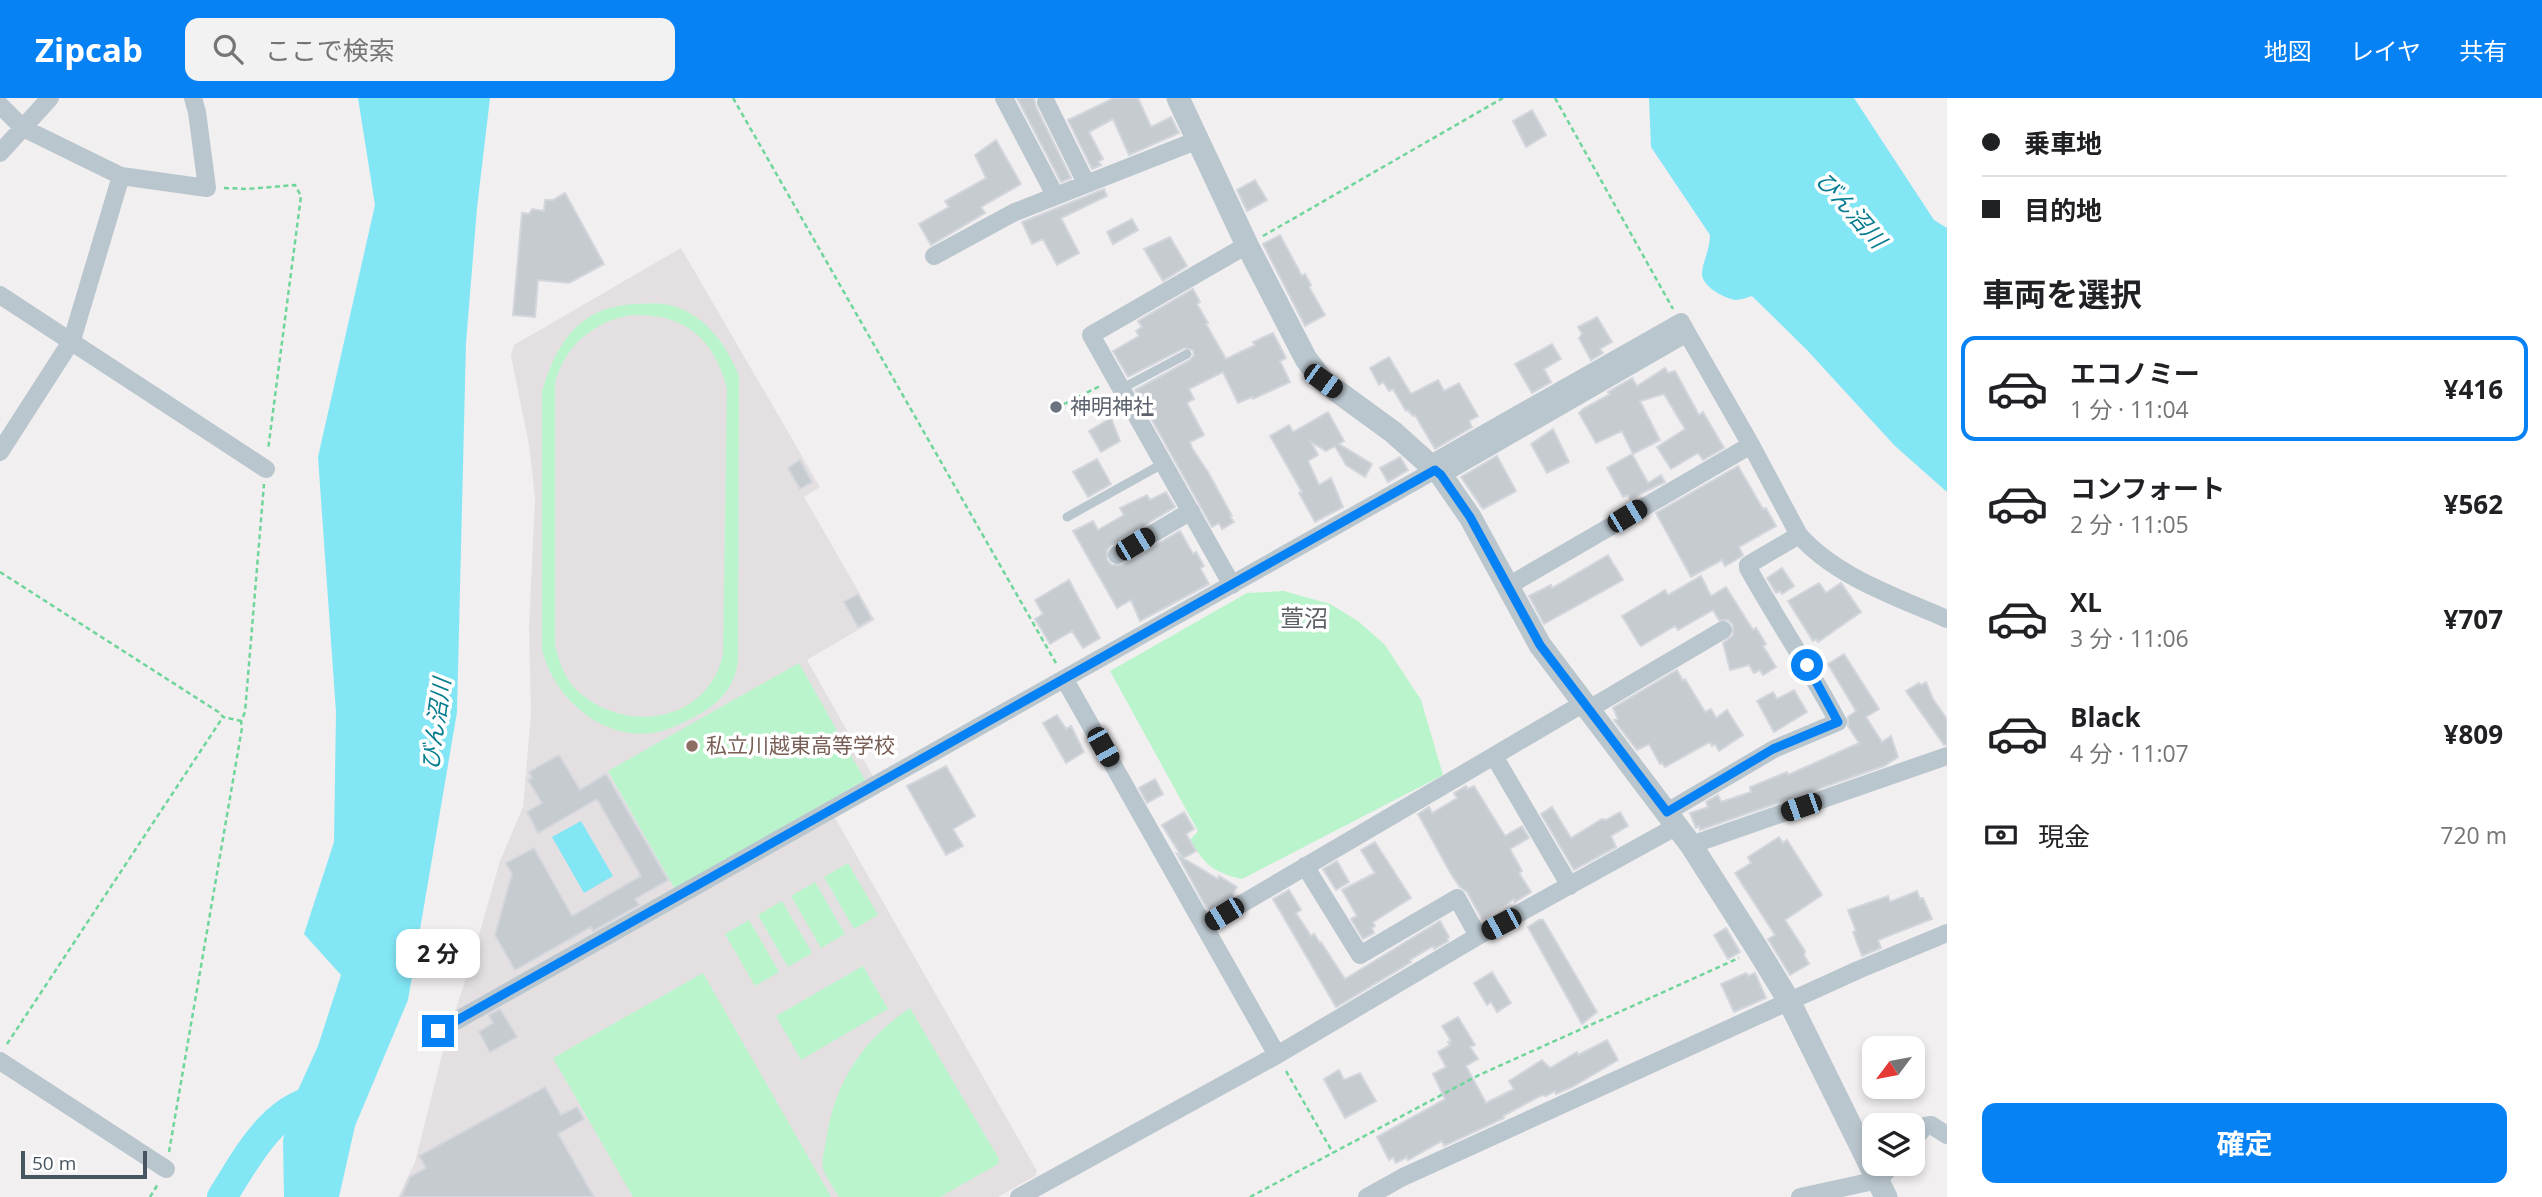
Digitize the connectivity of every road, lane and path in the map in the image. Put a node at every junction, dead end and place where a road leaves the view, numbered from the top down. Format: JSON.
{"nodes":[{"id":1,"x":50,"y":98,"type":"edge"},
{"id":2,"x":193,"y":98,"type":"edge"},
{"id":3,"x":733,"y":98,"type":"edge"},
{"id":4,"x":1004,"y":98,"type":"edge"},
{"id":5,"x":1178,"y":98,"type":"edge"},
{"id":6,"x":1503,"y":98,"type":"edge"},
{"id":7,"x":1555,"y":98,"type":"edge"},
{"id":8,"x":1046,"y":102,"type":"dead end"},
{"id":9,"x":0,"y":105,"type":"edge"},
{"id":10,"x":23,"y":128,"type":"junction"},
{"id":11,"x":1198,"y":140,"type":"junction"},
{"id":12,"x":0,"y":153,"type":"edge"},
{"id":13,"x":121,"y":176,"type":"junction"},
{"id":14,"x":1086,"y":183,"type":"junction"},
{"id":15,"x":207,"y":188,"type":"junction"},
{"id":16,"x":1055,"y":195,"type":"junction"},
{"id":17,"x":1247,"y":245,"type":"junction"},
{"id":18,"x":934,"y":256,"type":"dead end"},
{"id":19,"x":0,"y":295,"type":"edge"},
{"id":20,"x":1684,"y":328,"type":"junction"},
{"id":21,"x":72,"y":340,"type":"junction"},
{"id":22,"x":1187,"y":354,"type":"dead end"},
{"id":23,"x":1118,"y":384,"type":"junction"},
{"id":24,"x":1064,"y":404,"type":"dead end"},
{"id":25,"x":1751,"y":445,"type":"junction"},
{"id":26,"x":0,"y":452,"type":"edge"},
{"id":27,"x":1164,"y":463,"type":"junction"},
{"id":28,"x":266,"y":468,"type":"junction"},
{"id":29,"x":1435,"y":470,"type":"junction"},
{"id":30,"x":1191,"y":511,"type":"junction"},
{"id":31,"x":1068,"y":517,"type":"dead end"},
{"id":32,"x":1799,"y":536,"type":"junction"},
{"id":33,"x":1117,"y":555,"type":"dead end"},
{"id":34,"x":0,"y":572,"type":"edge"},
{"id":35,"x":1232,"y":585,"type":"junction"},
{"id":36,"x":1508,"y":586,"type":"junction"},
{"id":37,"x":1947,"y":619,"type":"edge"},
{"id":38,"x":1723,"y":630,"type":"dead end"},
{"id":39,"x":1065,"y":680,"type":"junction"},
{"id":40,"x":1586,"y":706,"type":"junction"},
{"id":41,"x":223,"y":717,"type":"junction"},
{"id":42,"x":241,"y":722,"type":"junction"},
{"id":43,"x":1494,"y":756,"type":"junction"},
{"id":44,"x":1947,"y":756,"type":"edge"},
{"id":45,"x":1672,"y":819,"type":"junction"},
{"id":46,"x":1691,"y":845,"type":"junction"},
{"id":47,"x":1306,"y":866,"type":"junction"},
{"id":48,"x":1570,"y":886,"type":"junction"},
{"id":49,"x":1204,"y":926,"type":"junction"},
{"id":50,"x":1947,"y":933,"type":"edge"},
{"id":51,"x":1478,"y":936,"type":"junction"},
{"id":52,"x":1758,"y":950,"type":"junction"},
{"id":53,"x":1789,"y":1001,"type":"junction"},
{"id":54,"x":438,"y":1031,"type":"dead end"},
{"id":55,"x":8,"y":1043,"type":"dead end"},
{"id":56,"x":1277,"y":1055,"type":"junction"},
{"id":57,"x":0,"y":1061,"type":"edge"},
{"id":58,"x":1925,"y":1126,"type":"edge"},
{"id":59,"x":1947,"y":1135,"type":"edge"},
{"id":60,"x":1333,"y":1153,"type":"junction"},
{"id":61,"x":166,"y":1169,"type":"joint"},
{"id":62,"x":1886,"y":1180,"type":"edge"},
{"id":63,"x":1019,"y":1197,"type":"edge"},
{"id":64,"x":1250,"y":1197,"type":"edge"},
{"id":65,"x":1367,"y":1197,"type":"edge"},
{"id":66,"x":1800,"y":1197,"type":"edge"}],
"edges":[{"from":1,"to":10,"type":"street"},
{"from":2,"to":15,"type":"street"},
{"from":3,"to":39,"type":"path"},
{"from":4,"to":16,"type":"street"},
{"from":5,"to":11,"type":"street"},
{"from":6,"to":17,"type":"path"},
{"from":7,"to":20,"type":"path"},
{"from":8,"to":14,"type":"street"},
{"from":9,"to":10,"type":"street"},
{"from":10,"to":12,"type":"street"},
{"from":10,"to":13,"type":"street"},
{"from":11,"to":14,"type":"street"},
{"from":11,"to":17,"type":"street"},
{"from":13,"to":15,"type":"street"},
{"from":13,"to":21,"type":"street"},
{"from":14,"to":16,"type":"street"},
{"from":15,"to":28,"type":"path"},
{"from":16,"to":18,"type":"street"},
{"from":17,"to":23,"type":"street"},
{"from":17,"to":29,"type":"street"},
{"from":19,"to":21,"type":"street"},
{"from":20,"to":25,"type":"street"},
{"from":20,"to":29,"type":"street"},
{"from":21,"to":26,"type":"street"},
{"from":21,"to":28,"type":"street"},
{"from":22,"to":23,"type":"lane"},
{"from":23,"to":24,"type":"path"},
{"from":23,"to":27,"type":"street"},
{"from":25,"to":32,"type":"street"},
{"from":25,"to":36,"type":"street"},
{"from":27,"to":30,"type":"street"},
{"from":27,"to":31,"type":"lane"},
{"from":28,"to":42,"type":"path"},
{"from":29,"to":35,"type":"street"},
{"from":29,"to":36,"type":"street"},
{"from":30,"to":33,"type":"street"},
{"from":30,"to":35,"type":"street"},
{"from":32,"to":37,"type":"street"},
{"from":32,"to":45,"type":"street"},
{"from":34,"to":41,"type":"path"},
{"from":35,"to":39,"type":"street"},
{"from":36,"to":40,"type":"street"},
{"from":38,"to":40,"type":"street"},
{"from":39,"to":49,"type":"street"},
{"from":39,"to":54,"type":"street"},
{"from":40,"to":43,"type":"street"},
{"from":40,"to":45,"type":"street"},
{"from":41,"to":42,"type":"path"},
{"from":41,"to":55,"type":"path"},
{"from":42,"to":61,"type":"path"},
{"from":43,"to":47,"type":"street"},
{"from":43,"to":48,"type":"street"},
{"from":44,"to":46,"type":"street"},
{"from":45,"to":46,"type":"street"},
{"from":45,"to":48,"type":"street"},
{"from":46,"to":52,"type":"street"},
{"from":47,"to":49,"type":"street"},
{"from":47,"to":51,"type":"street"},
{"from":48,"to":51,"type":"street"},
{"from":49,"to":56,"type":"street"},
{"from":50,"to":53,"type":"street"},
{"from":51,"to":56,"type":"street"},
{"from":52,"to":53,"type":"street"},
{"from":52,"to":60,"type":"path"},
{"from":53,"to":62,"type":"street"},
{"from":53,"to":65,"type":"street"},
{"from":56,"to":60,"type":"path"},
{"from":56,"to":63,"type":"street"},
{"from":57,"to":61,"type":"street"},
{"from":58,"to":59,"type":"street"},
{"from":60,"to":64,"type":"path"},
{"from":62,"to":66,"type":"street"}]}
